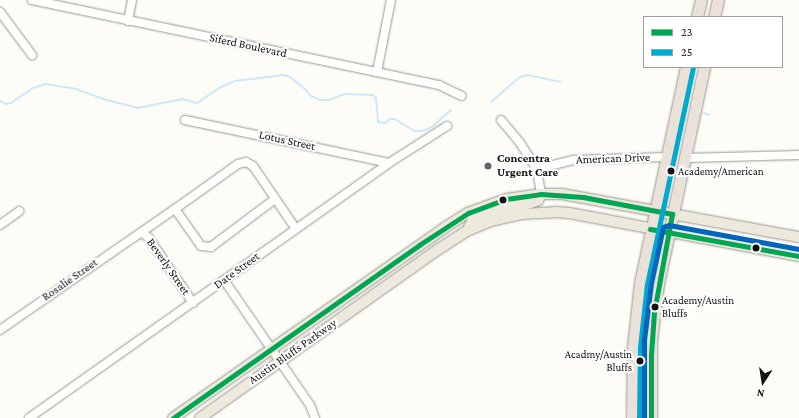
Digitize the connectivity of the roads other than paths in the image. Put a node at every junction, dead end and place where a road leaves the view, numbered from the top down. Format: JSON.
{"nodes":[{"id":1,"x":32,"y":0,"type":"edge"},
{"id":2,"x":132,"y":0,"type":"edge"},
{"id":3,"x":391,"y":0,"type":"edge"},
{"id":4,"x":701,"y":0,"type":"edge"},
{"id":5,"x":718,"y":0,"type":"edge"},
{"id":6,"x":0,"y":12,"type":"edge"},
{"id":7,"x":697,"y":16,"type":"edge"},
{"id":8,"x":714,"y":16,"type":"edge"},
{"id":9,"x":128,"y":21,"type":"junction"},
{"id":10,"x":32,"y":55,"type":"dead end"},
{"id":11,"x":686,"y":68,"type":"edge"},
{"id":12,"x":704,"y":68,"type":"edge"},
{"id":13,"x":377,"y":72,"type":"junction"},
{"id":14,"x":462,"y":96,"type":"dead end"},
{"id":15,"x":185,"y":120,"type":"dead end"},
{"id":16,"x":501,"y":120,"type":"dead end"},
{"id":17,"x":447,"y":126,"type":"dead end"},
{"id":18,"x":799,"y":155,"type":"edge"},
{"id":19,"x":666,"y":157,"type":"junction"},
{"id":20,"x":684,"y":158,"type":"junction"},
{"id":21,"x":389,"y":163,"type":"junction"},
{"id":22,"x":537,"y":169,"type":"junction"},
{"id":23,"x":541,"y":194,"type":"junction"},
{"id":24,"x":275,"y":199,"type":"junction"},
{"id":25,"x":175,"y":209,"type":"junction"},
{"id":26,"x":20,"y":211,"type":"dead end"},
{"id":27,"x":654,"y":211,"type":"junction"},
{"id":28,"x":672,"y":214,"type":"junction"},
{"id":29,"x":0,"y":225,"type":"edge"},
{"id":30,"x":651,"y":229,"type":"junction"},
{"id":31,"x":296,"y":230,"type":"junction"},
{"id":32,"x":467,"y":231,"type":"junction"},
{"id":33,"x":142,"y":232,"type":"junction"},
{"id":34,"x":668,"y":232,"type":"junction"},
{"id":35,"x":799,"y":237,"type":"edge"},
{"id":36,"x":799,"y":256,"type":"edge"},
{"id":37,"x":390,"y":266,"type":"junction"},
{"id":38,"x":224,"y":280,"type":"junction"},
{"id":39,"x":387,"y":286,"type":"junction"},
{"id":40,"x":193,"y":303,"type":"junction"},
{"id":41,"x":0,"y":330,"type":"edge"},
{"id":42,"x":271,"y":348,"type":"junction"},
{"id":43,"x":280,"y":361,"type":"junction"},
{"id":44,"x":29,"y":418,"type":"edge"},
{"id":45,"x":173,"y":418,"type":"edge"},
{"id":46,"x":200,"y":418,"type":"edge"},
{"id":47,"x":315,"y":418,"type":"edge"},
{"id":48,"x":632,"y":418,"type":"edge"},
{"id":49,"x":651,"y":418,"type":"edge"}],
"edges":[{"from":1,"to":9,"type":"street","name":"Siferd Boulevard"},
{"from":2,"to":9,"type":"street"},
{"from":3,"to":13,"type":"street"},
{"from":4,"to":7,"type":"highway"},
{"from":5,"to":8,"type":"highway"},
{"from":6,"to":10,"type":"street"},
{"from":9,"to":13,"type":"street","name":"Siferd Boulevard"},
{"from":11,"to":19,"type":"highway"},
{"from":12,"to":20,"type":"highway"},
{"from":13,"to":14,"type":"street","name":"Siferd Boulevard"},
{"from":15,"to":21,"type":"street","name":"Lotus Street"},
{"from":16,"to":22,"type":"street"},
{"from":17,"to":21,"type":"street","name":"Date Street"},
{"from":18,"to":20,"type":"street"},
{"from":19,"to":22,"type":"street","name":"American Drive"},
{"from":19,"to":27,"type":"highway"},
{"from":20,"to":28,"type":"highway"},
{"from":21,"to":31,"type":"street","name":"Date Street"},
{"from":22,"to":23,"type":"street"},
{"from":23,"to":27,"type":"main road","name":"Austin Bluffs Parkway"},
{"from":23,"to":32,"type":"main road"},
{"from":23,"to":37,"type":"main road","name":"Austin Bluffs Parkway"},
{"from":24,"to":25,"type":"street","name":"Rosalie Street"},
{"from":24,"to":25,"type":"street"},
{"from":24,"to":31,"type":"street"},
{"from":25,"to":33,"type":"street","name":"Rosalie Street"},
{"from":26,"to":29,"type":"street"},
{"from":27,"to":28,"type":"main road","name":"Austin Bluffs Parkway"},
{"from":27,"to":30,"type":"highway"},
{"from":28,"to":34,"type":"highway"},
{"from":28,"to":35,"type":"main road","name":"Austin Bluffs Parkway"},
{"from":30,"to":32,"type":"main road","name":"Austin Bluffs Parkway"},
{"from":30,"to":34,"type":"main road","name":"Austin Bluffs Parkway"},
{"from":30,"to":48,"type":"highway"},
{"from":31,"to":38,"type":"street","name":"Date Street"},
{"from":32,"to":39,"type":"main road","name":"Austin Bluffs Parkway"},
{"from":33,"to":40,"type":"street","name":"Beverly Street"},
{"from":33,"to":41,"type":"street","name":"Rosalie Street"},
{"from":34,"to":36,"type":"main road","name":"Austin Bluffs Parkway"},
{"from":34,"to":49,"type":"highway"},
{"from":37,"to":39,"type":"main road"},
{"from":37,"to":42,"type":"main road","name":"Austin Bluffs Parkway"},
{"from":38,"to":40,"type":"street","name":"Date Street"},
{"from":38,"to":42,"type":"street"},
{"from":39,"to":43,"type":"main road","name":"Austin Bluffs Parkway"},
{"from":40,"to":44,"type":"street","name":"Date Street"},
{"from":42,"to":43,"type":"street"},
{"from":42,"to":45,"type":"main road","name":"Austin Bluffs Parkway"},
{"from":43,"to":46,"type":"main road","name":"Austin Bluffs Parkway"},
{"from":43,"to":47,"type":"street"}]}
